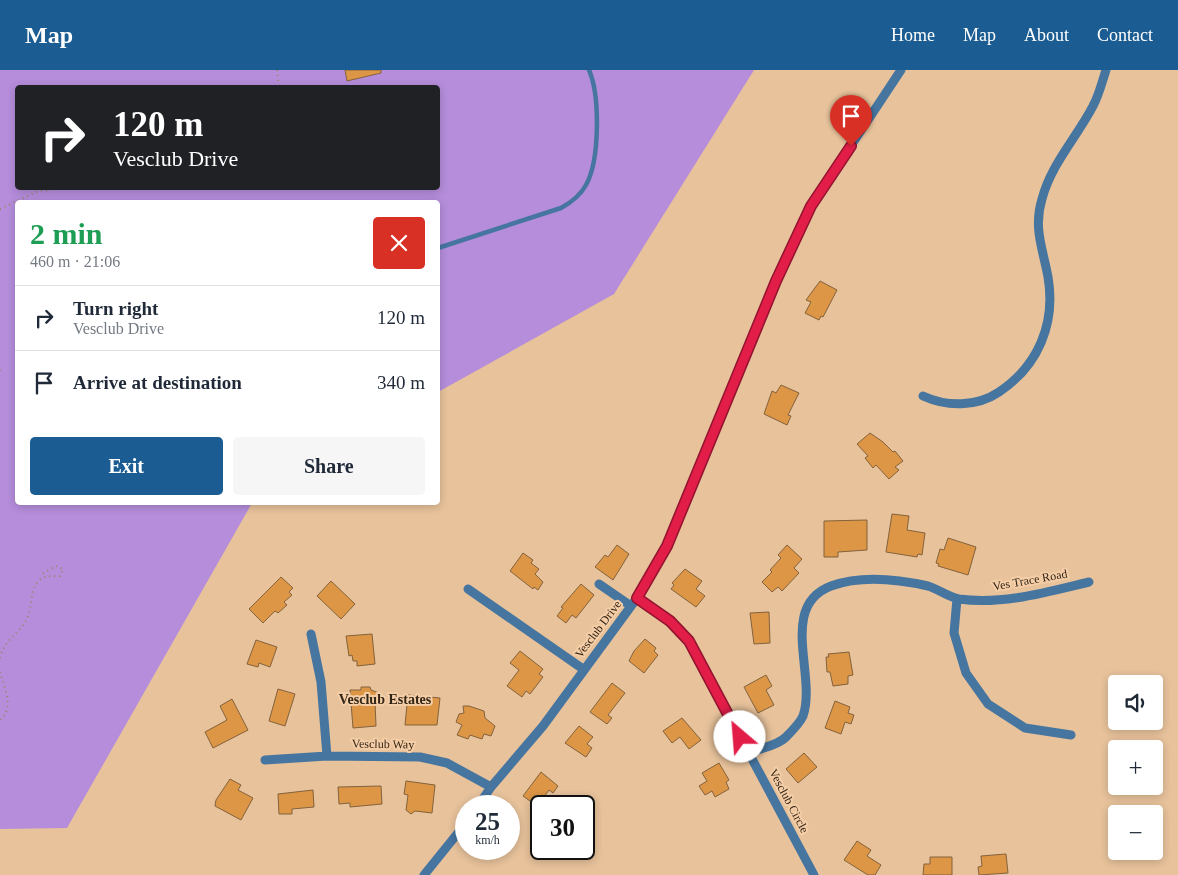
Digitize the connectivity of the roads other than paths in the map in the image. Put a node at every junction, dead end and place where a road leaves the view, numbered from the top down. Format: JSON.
{"nodes":[{"id":1,"x":589,"y":70,"type":"edge"},
{"id":2,"x":901,"y":70,"type":"edge"},
{"id":3,"x":1106,"y":70,"type":"edge"},
{"id":4,"x":440,"y":247,"type":"edge"},
{"id":5,"x":924,"y":396,"type":"dead end"},
{"id":6,"x":1090,"y":582,"type":"dead end"},
{"id":7,"x":599,"y":584,"type":"dead end"},
{"id":8,"x":468,"y":589,"type":"dead end"},
{"id":9,"x":637,"y":598,"type":"junction"},
{"id":10,"x":957,"y":599,"type":"junction"},
{"id":11,"x":631,"y":606,"type":"junction"},
{"id":12,"x":311,"y":634,"type":"dead end"},
{"id":13,"x":583,"y":669,"type":"junction"},
{"id":14,"x":1071,"y":735,"type":"dead end"},
{"id":15,"x":748,"y":753,"type":"junction"},
{"id":16,"x":327,"y":756,"type":"junction"},
{"id":17,"x":265,"y":760,"type":"dead end"},
{"id":18,"x":491,"y":787,"type":"junction"},
{"id":19,"x":486,"y":795,"type":"edge"},
{"id":20,"x":455,"y":836,"type":"edge"},
{"id":21,"x":424,"y":875,"type":"edge"},
{"id":22,"x":814,"y":875,"type":"edge"}],
"edges":[{"from":1,"to":4,"type":"lane"},
{"from":2,"to":9,"type":"street","name":"Vesclub Drive"},
{"from":3,"to":5,"type":"street"},
{"from":6,"to":10,"type":"street","name":"Ves Trace Road"},
{"from":7,"to":11,"type":"street"},
{"from":8,"to":13,"type":"street","name":"Vesclub Drive"},
{"from":9,"to":11,"type":"street","name":"Vesclub Drive"},
{"from":9,"to":15,"type":"street","name":"Vesclub Circle"},
{"from":10,"to":14,"type":"street"},
{"from":10,"to":15,"type":"street","name":"Ves Trace Road"},
{"from":11,"to":13,"type":"street","name":"Vesclub Drive"},
{"from":12,"to":16,"type":"street"},
{"from":13,"to":18,"type":"street","name":"Vesclub Drive"},
{"from":15,"to":22,"type":"street","name":"Vesclub Circle"},
{"from":16,"to":17,"type":"street","name":"Vesclub Way"},
{"from":16,"to":18,"type":"street","name":"Vesclub Way"},
{"from":18,"to":19,"type":"street","name":"Vesclub Drive"},
{"from":20,"to":21,"type":"street"}]}
